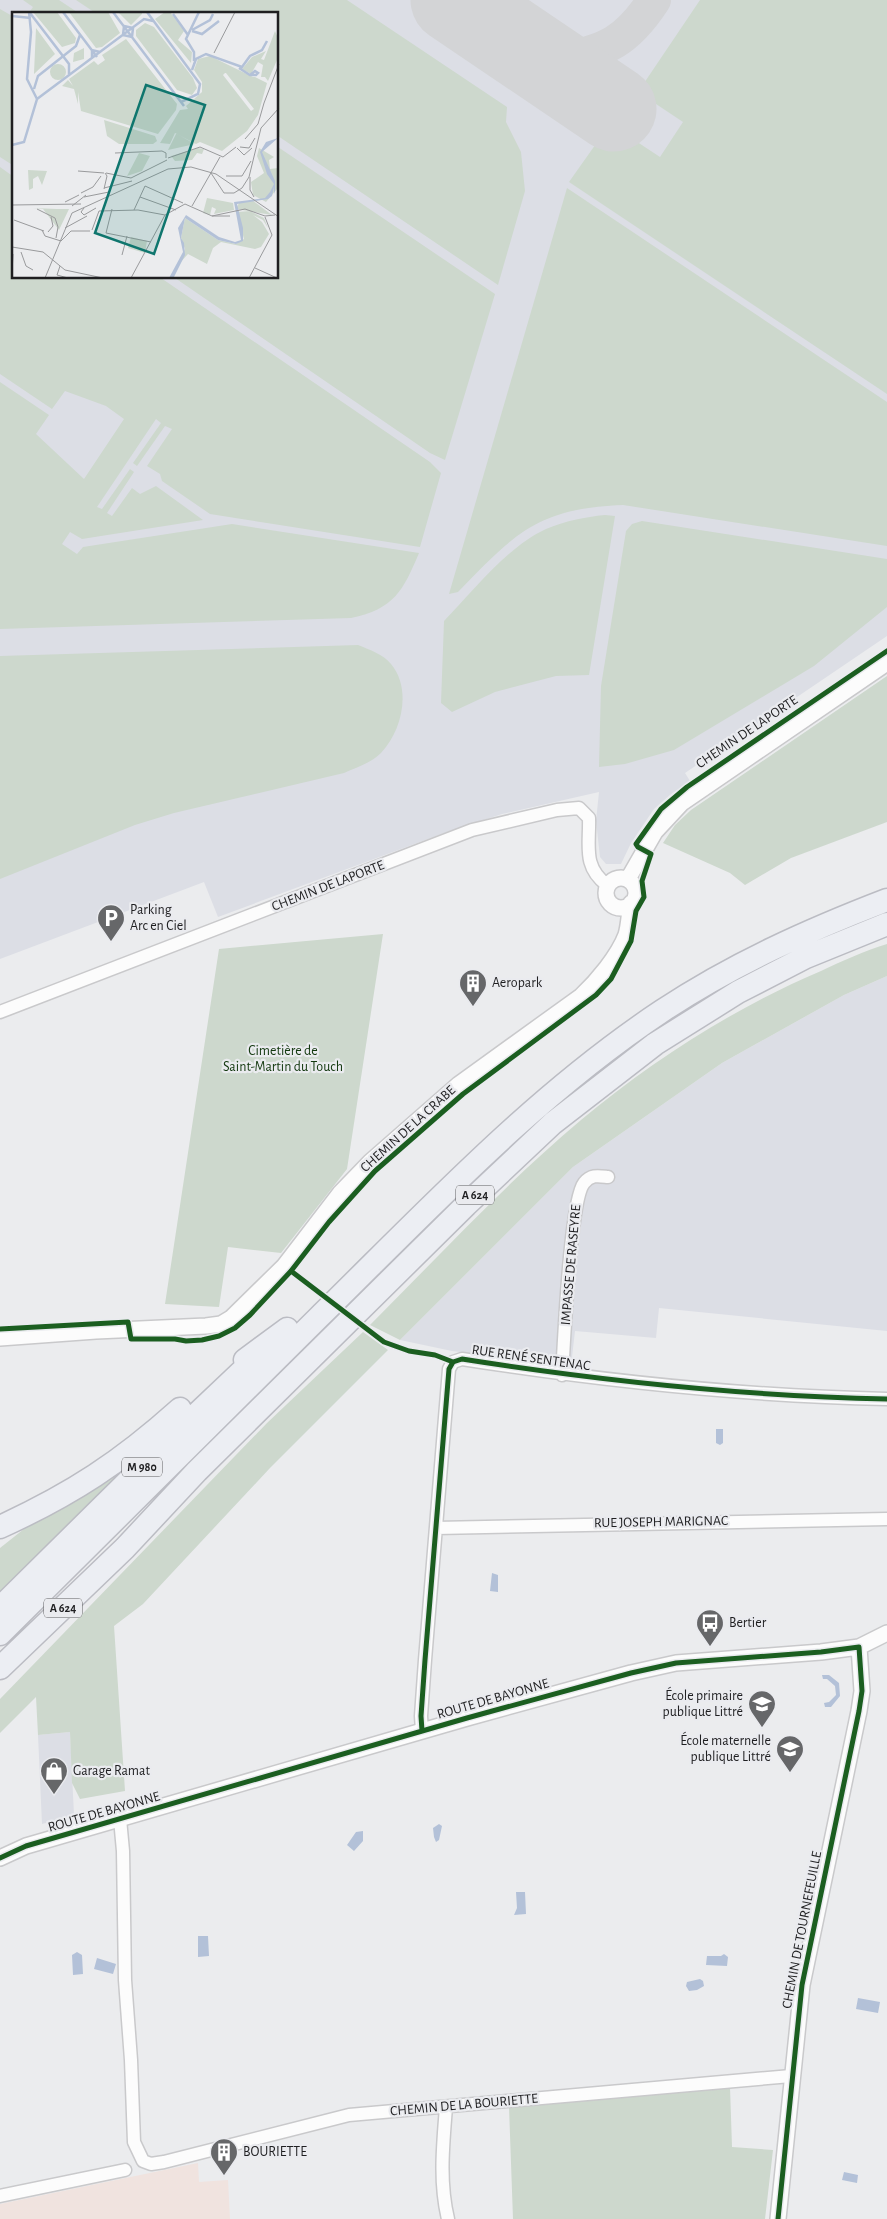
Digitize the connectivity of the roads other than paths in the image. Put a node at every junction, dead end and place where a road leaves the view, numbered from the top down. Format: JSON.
{"nodes":[{"id":1,"x":887,"y":663,"type":"edge"},
{"id":2,"x":628,"y":880,"type":"junction"},
{"id":3,"x":607,"y":884,"type":"junction"},
{"id":4,"x":887,"y":900,"type":"edge"},
{"id":5,"x":631,"y":904,"type":"junction"},
{"id":6,"x":614,"y":907,"type":"junction"},
{"id":7,"x":887,"y":924,"type":"edge"},
{"id":8,"x":617,"y":950,"type":"junction"},
{"id":9,"x":0,"y":1012,"type":"edge"},
{"id":10,"x":608,"y":1177,"type":"dead end"},
{"id":11,"x":416,"y":1222,"type":"junction"},
{"id":12,"x":287,"y":1329,"type":"junction"},
{"id":13,"x":0,"y":1338,"type":"edge"},
{"id":14,"x":562,"y":1375,"type":"junction"},
{"id":15,"x":887,"y":1399,"type":"edge"},
{"id":16,"x":43,"y":1507,"type":"junction"},
{"id":17,"x":887,"y":1519,"type":"edge"},
{"id":18,"x":0,"y":1527,"type":"edge"},
{"id":19,"x":436,"y":1528,"type":"junction"},
{"id":20,"x":0,"y":1539,"type":"edge"},
{"id":21,"x":0,"y":1608,"type":"edge"},
{"id":22,"x":887,"y":1633,"type":"edge"},
{"id":23,"x":0,"y":1634,"type":"edge"},
{"id":24,"x":859,"y":1647,"type":"junction"},
{"id":25,"x":0,"y":1668,"type":"edge"},
{"id":26,"x":422,"y":1731,"type":"junction"},
{"id":27,"x":120,"y":1819,"type":"junction"},
{"id":28,"x":26,"y":1846,"type":"junction"},
{"id":29,"x":0,"y":1847,"type":"edge"},
{"id":30,"x":0,"y":1858,"type":"edge"},
{"id":31,"x":791,"y":2076,"type":"junction"},
{"id":32,"x":446,"y":2107,"type":"junction"},
{"id":33,"x":125,"y":2170,"type":"dead end"},
{"id":34,"x":0,"y":2196,"type":"edge"},
{"id":35,"x":448,"y":2219,"type":"edge"},
{"id":36,"x":778,"y":2219,"type":"edge"}],
"edges":[{"from":1,"to":2,"type":"street","name":"CHEMIN DE LAPORTE"},
{"from":2,"to":3,"type":"street"},
{"from":2,"to":5,"type":"street"},
{"from":3,"to":6,"type":"street","name":"CHEMIN DE LAPORTE"},
{"from":3,"to":9,"type":"street","name":"CHEMIN DE LAPORTE"},
{"from":4,"to":11,"type":"highway","number":"A 624"},
{"from":5,"to":6,"type":"street"},
{"from":5,"to":8,"type":"street","name":"CHEMIN DE LA CRABE"},
{"from":6,"to":8,"type":"street","name":"CHEMIN DE LA CRABE"},
{"from":7,"to":25,"type":"highway","number":"A 624"},
{"from":8,"to":13,"type":"street","name":"CHEMIN DE LA CRABE"},
{"from":10,"to":14,"type":"street","name":"IMPASSE DE RASEYRE"},
{"from":11,"to":12,"type":"highway","number":"M 980"},
{"from":11,"to":23,"type":"highway","number":"A 624"},
{"from":12,"to":16,"type":"highway"},
{"from":12,"to":21,"type":"highway","number":"M 980"},
{"from":14,"to":15,"type":"street","name":"RUE RENÉ SENTENAC"},
{"from":14,"to":19,"type":"street","name":"RUE RENÉ SENTENAC"},
{"from":16,"to":18,"type":"highway"},
{"from":16,"to":20,"type":"highway"},
{"from":17,"to":19,"type":"street","name":"RUE JOSEPH MARIGNAC"},
{"from":19,"to":26,"type":"street","name":"RUE RENÉ SENTENAC"},
{"from":22,"to":24,"type":"street","name":"ROUTE DE BAYONNE"},
{"from":24,"to":26,"type":"street","name":"ROUTE DE BAYONNE"},
{"from":24,"to":31,"type":"street","name":"CHEMIN DE TOURNEFEUILLE"},
{"from":26,"to":27,"type":"street","name":"ROUTE DE BAYONNE"},
{"from":27,"to":28,"type":"street","name":"ROUTE DE BAYONNE"},
{"from":27,"to":32,"type":"street","name":"CHEMIN DE LA BOURIETTE"},
{"from":28,"to":29,"type":"street","name":"ROUTE DE BAYONNE"},
{"from":28,"to":30,"type":"street","name":"ROUTE DE BAYONNE"},
{"from":31,"to":32,"type":"street","name":"CHEMIN DE LA BOURIETTE"},
{"from":31,"to":36,"type":"street","name":"CHEMIN DE TOURNEFEUILLE"},
{"from":32,"to":35,"type":"street"},
{"from":33,"to":34,"type":"street"}]}
